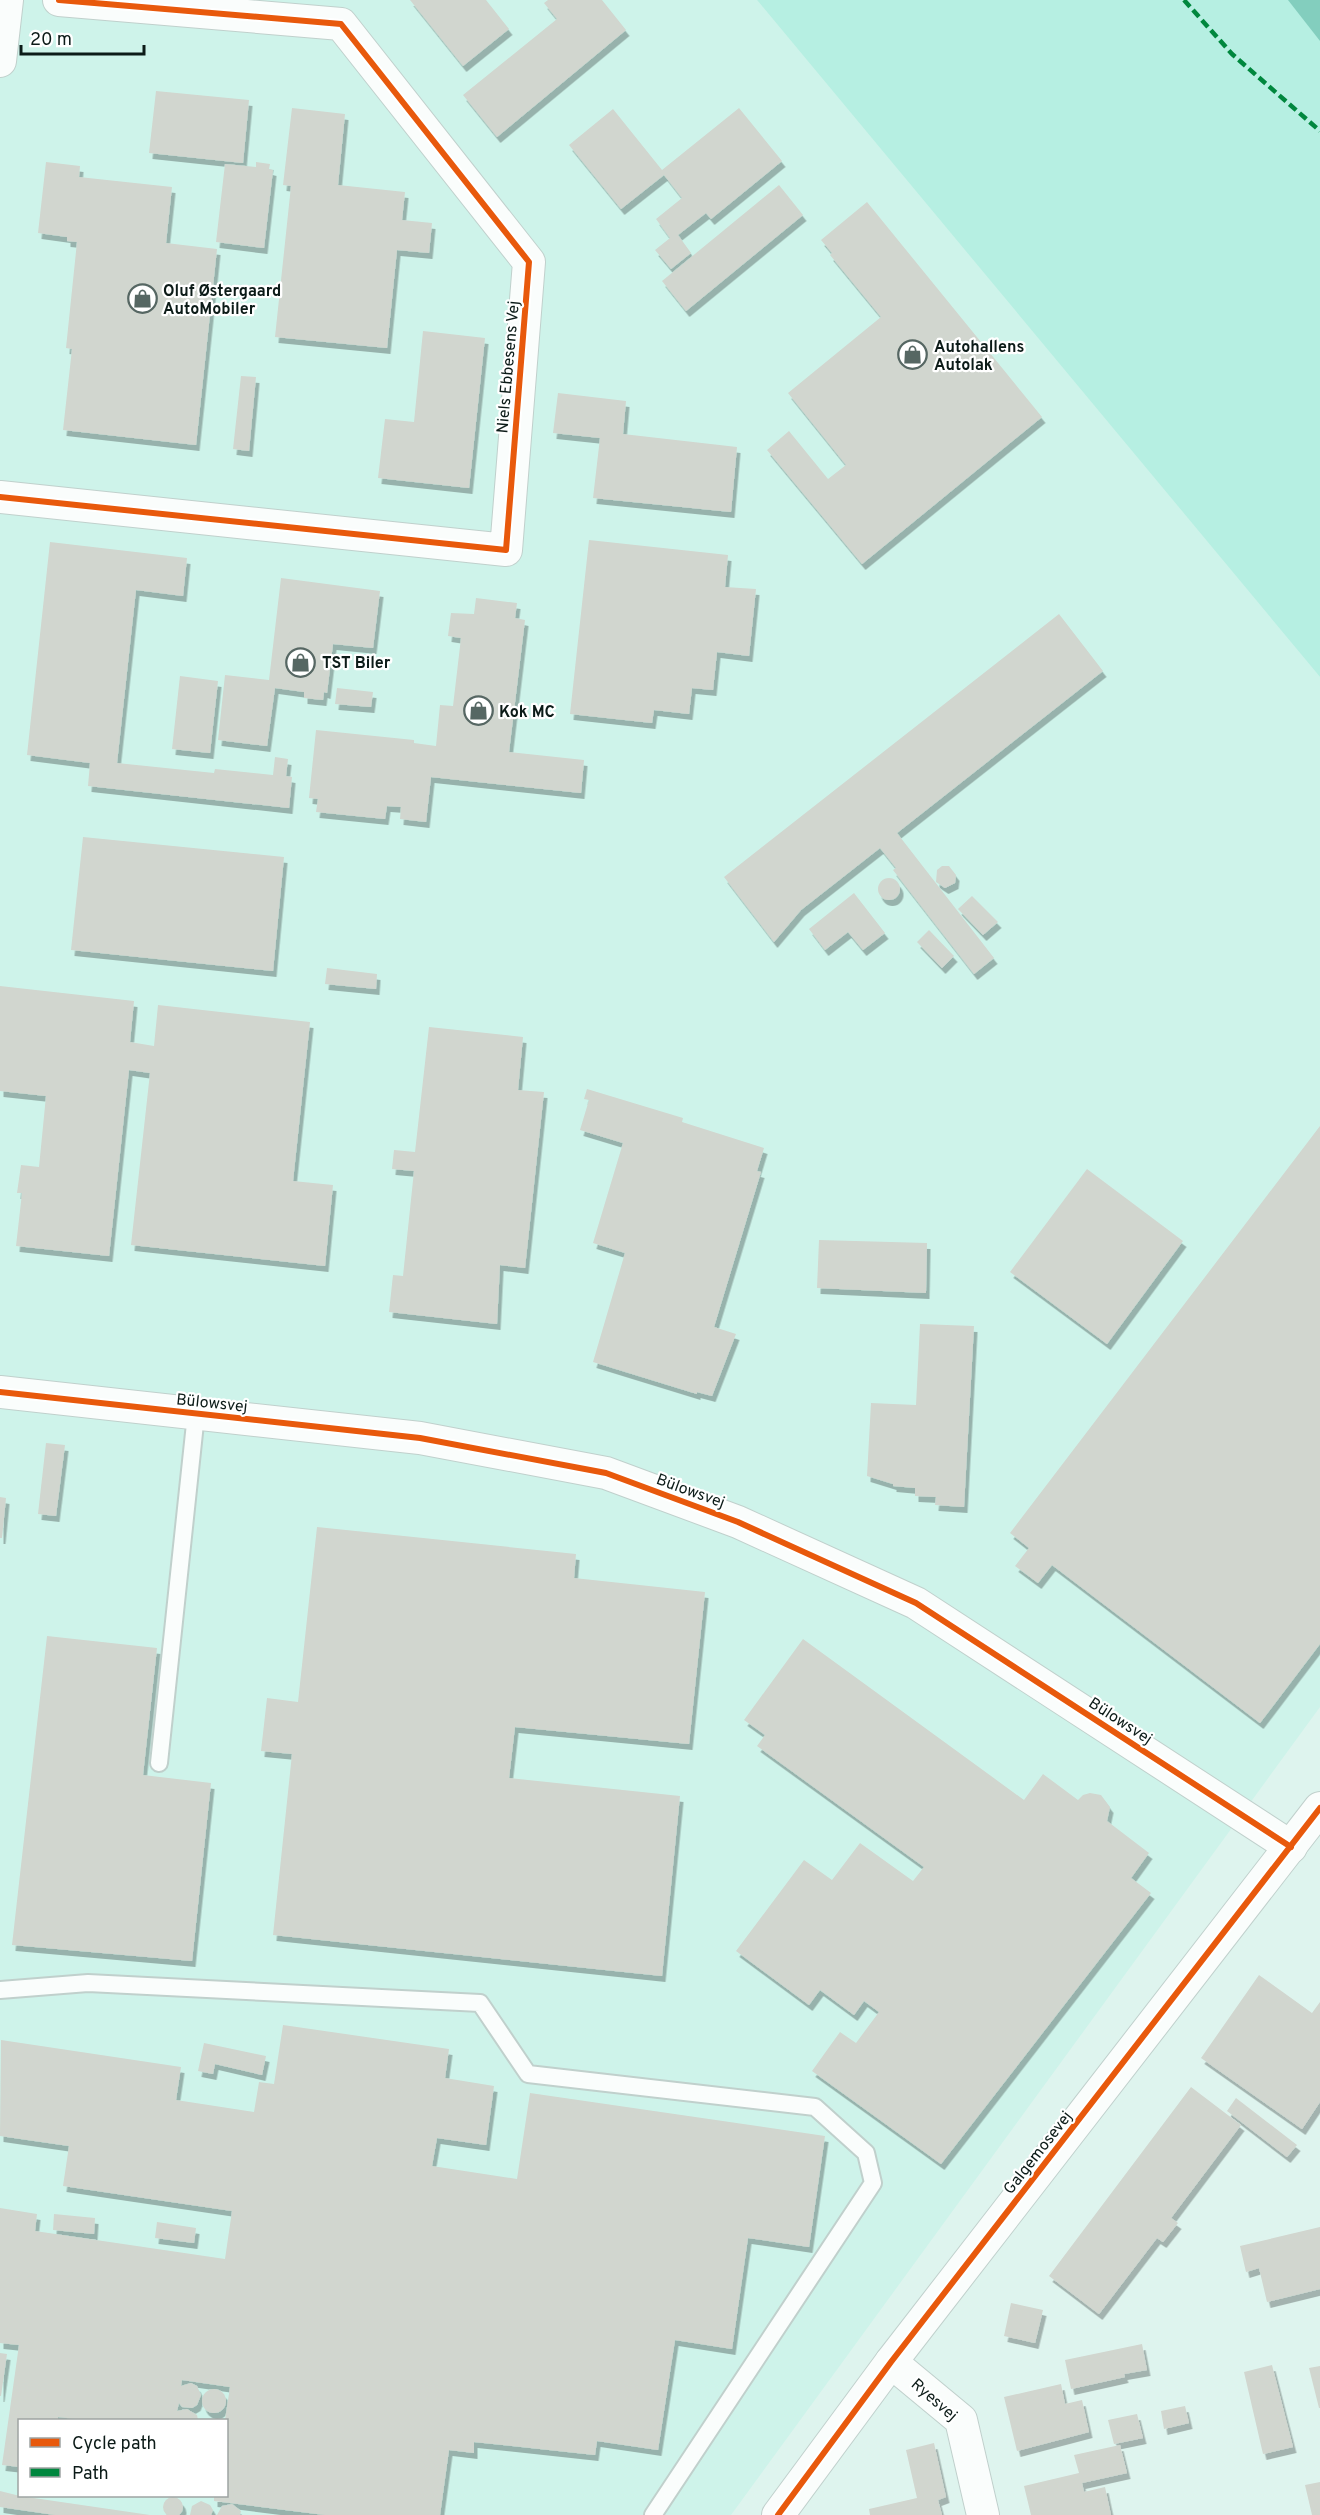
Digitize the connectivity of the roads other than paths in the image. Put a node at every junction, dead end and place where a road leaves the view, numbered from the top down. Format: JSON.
{"nodes":[{"id":1,"x":7,"y":0,"type":"edge"},
{"id":2,"x":59,"y":0,"type":"edge"},
{"id":3,"x":0,"y":61,"type":"edge"},
{"id":4,"x":0,"y":497,"type":"edge"},
{"id":5,"x":0,"y":1392,"type":"edge"},
{"id":6,"x":196,"y":1414,"type":"junction"},
{"id":7,"x":159,"y":1763,"type":"dead end"},
{"id":8,"x":1320,"y":1808,"type":"edge"},
{"id":9,"x":1291,"y":1847,"type":"junction"},
{"id":10,"x":0,"y":1990,"type":"edge"},
{"id":11,"x":891,"y":2362,"type":"junction"},
{"id":12,"x":654,"y":2515,"type":"edge"},
{"id":13,"x":778,"y":2515,"type":"edge"},
{"id":14,"x":983,"y":2515,"type":"edge"}],
"edges":[{"from":1,"to":3,"type":"street"},
{"from":2,"to":4,"type":"street","name":"Niels Ebbesens Vej"},
{"from":5,"to":6,"type":"street","name":"Bülowsvej"},
{"from":6,"to":7,"type":"lane"},
{"from":6,"to":9,"type":"street","name":"Bülowsvej"},
{"from":8,"to":9,"type":"street","name":"Galgemosevej"},
{"from":9,"to":11,"type":"street","name":"Galgemosevej"},
{"from":10,"to":12,"type":"lane"},
{"from":11,"to":13,"type":"street","name":"Galgemosevej"},
{"from":11,"to":14,"type":"street","name":"Ryesvej"}]}
